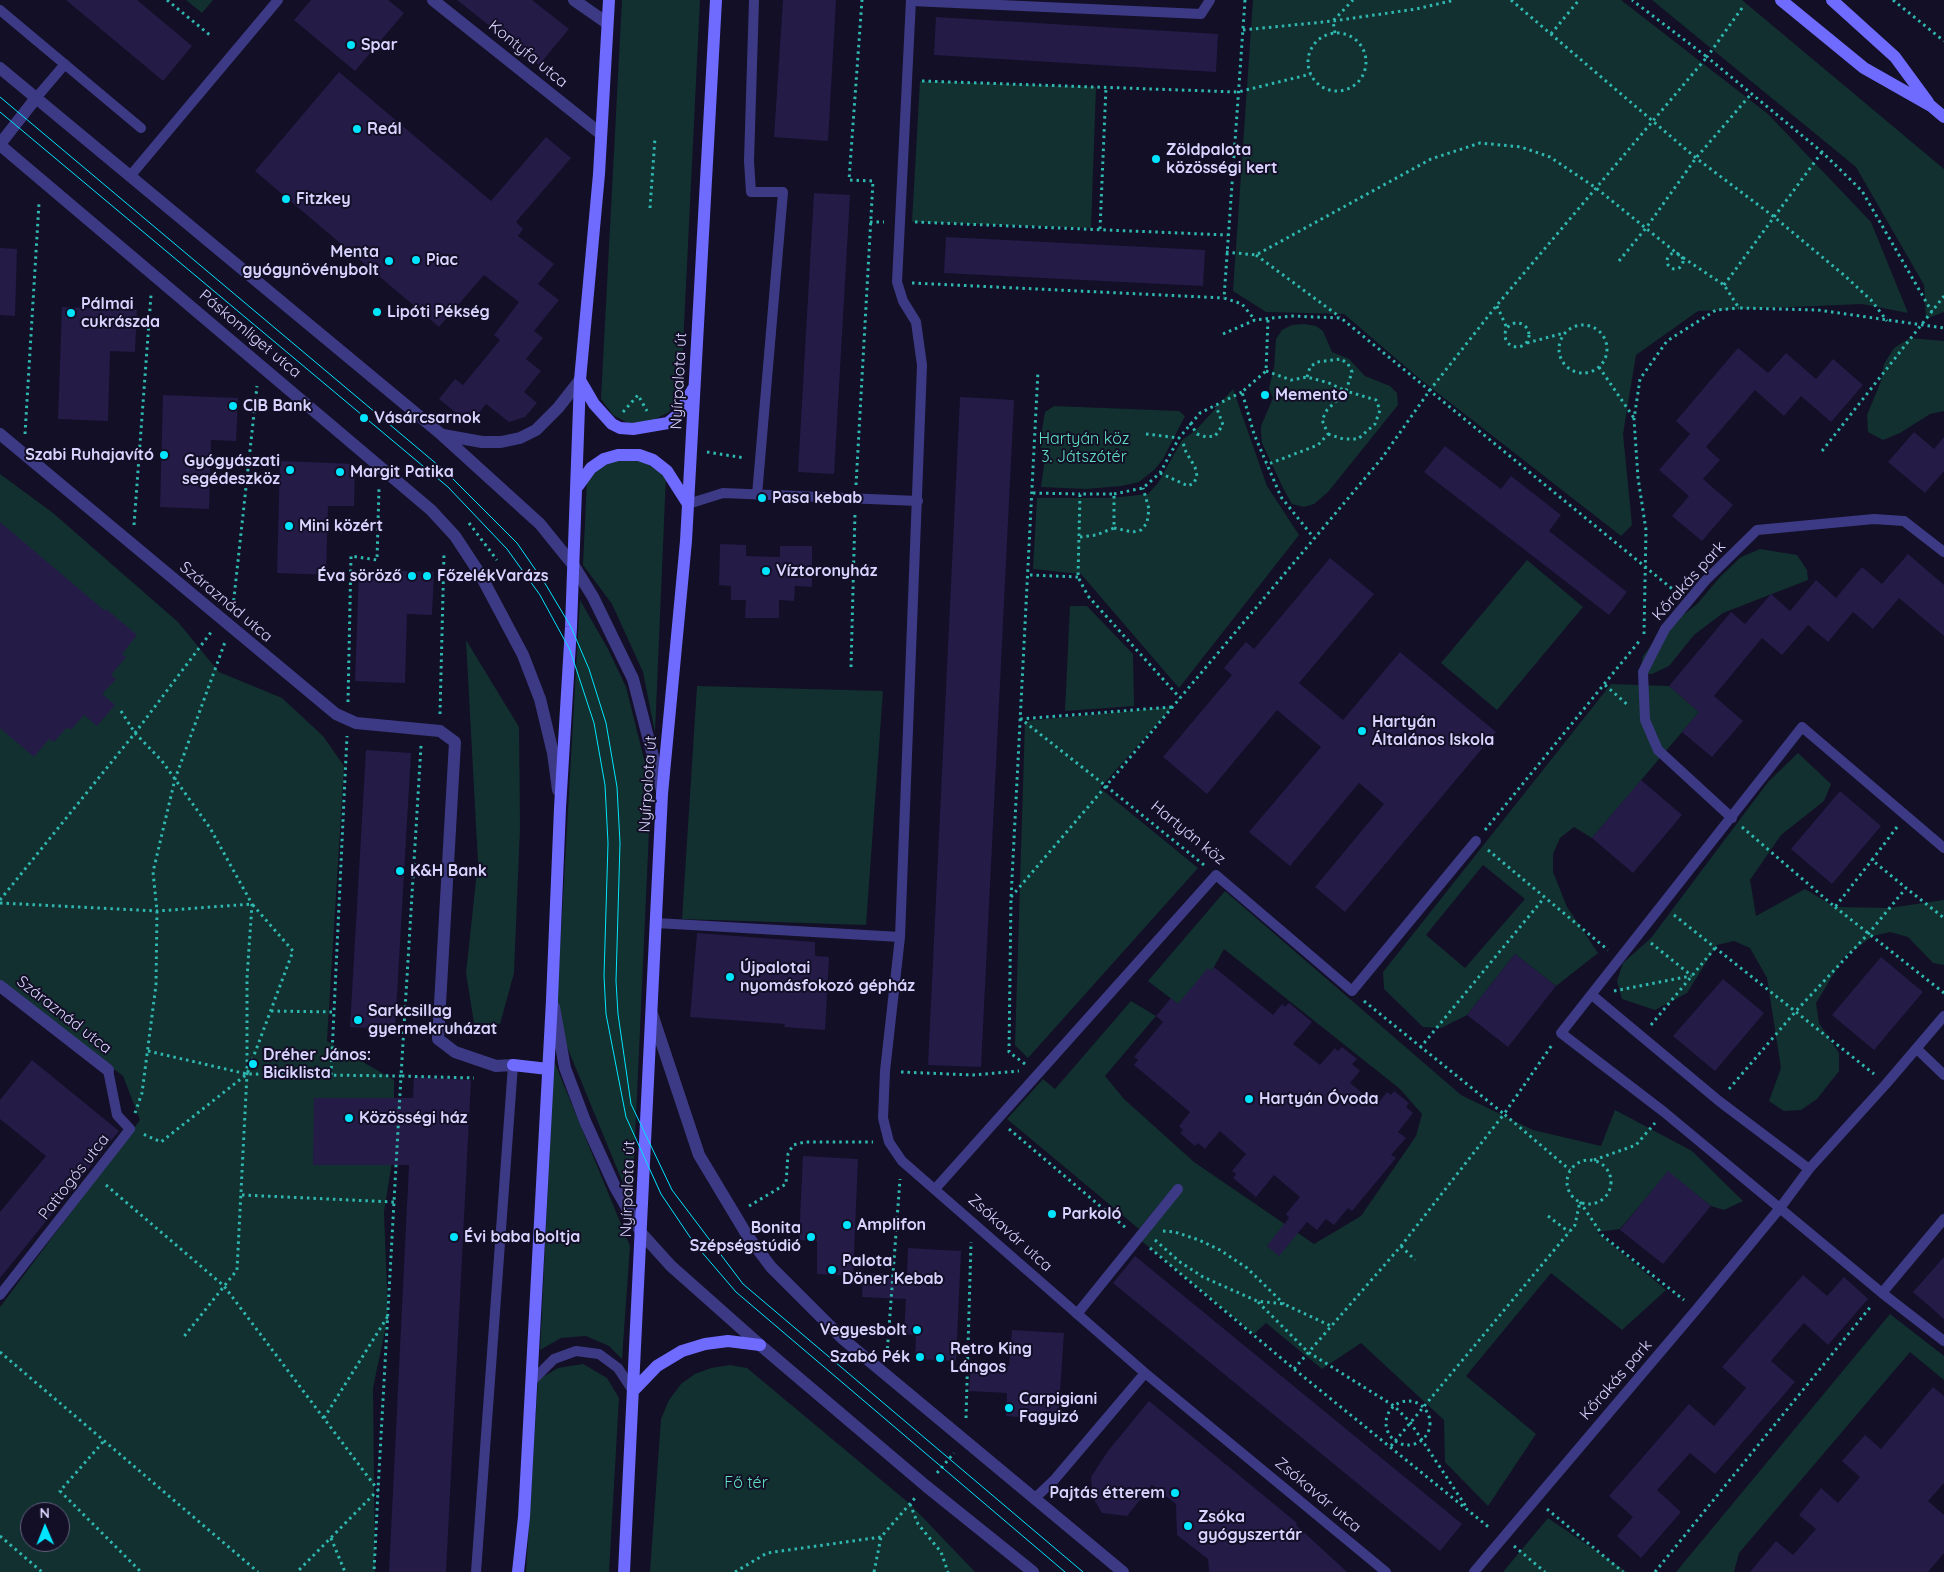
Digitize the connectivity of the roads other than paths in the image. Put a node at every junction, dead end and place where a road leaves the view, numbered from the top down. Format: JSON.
{"nodes":[{"id":1,"x":278,"y":0,"type":"edge"},
{"id":2,"x":433,"y":0,"type":"edge"},
{"id":3,"x":574,"y":0,"type":"edge"},
{"id":4,"x":609,"y":0,"type":"edge"},
{"id":5,"x":716,"y":0,"type":"edge"},
{"id":6,"x":754,"y":0,"type":"edge"},
{"id":7,"x":911,"y":0,"type":"edge"},
{"id":8,"x":1210,"y":0,"type":"edge"},
{"id":9,"x":1781,"y":0,"type":"edge"},
{"id":10,"x":1832,"y":0,"type":"edge"},
{"id":11,"x":0,"y":10,"type":"edge"},
{"id":12,"x":607,"y":23,"type":"junction"},
{"id":13,"x":65,"y":64,"type":"junction"},
{"id":14,"x":0,"y":68,"type":"edge"},
{"id":15,"x":36,"y":98,"type":"junction"},
{"id":16,"x":1931,"y":106,"type":"junction"},
{"id":17,"x":1944,"y":117,"type":"edge"},
{"id":18,"x":142,"y":128,"type":"dead end"},
{"id":19,"x":601,"y":134,"type":"junction"},
{"id":20,"x":0,"y":145,"type":"edge"},
{"id":21,"x":132,"y":175,"type":"junction"},
{"id":22,"x":580,"y":380,"type":"junction"},
{"id":23,"x":694,"y":387,"type":"junction"},
{"id":24,"x":0,"y":434,"type":"edge"},
{"id":25,"x":442,"y":435,"type":"junction"},
{"id":26,"x":578,"y":486,"type":"junction"},
{"id":27,"x":757,"y":495,"type":"junction"},
{"id":28,"x":918,"y":501,"type":"junction"},
{"id":29,"x":688,"y":504,"type":"junction"},
{"id":30,"x":1944,"y":552,"type":"edge"},
{"id":31,"x":574,"y":566,"type":"junction"},
{"id":32,"x":662,"y":794,"type":"junction"},
{"id":33,"x":560,"y":808,"type":"junction"},
{"id":34,"x":1732,"y":818,"type":"junction"},
{"id":35,"x":1476,"y":841,"type":"road end"},
{"id":36,"x":1944,"y":848,"type":"edge"},
{"id":37,"x":656,"y":923,"type":"junction"},
{"id":38,"x":900,"y":937,"type":"junction"},
{"id":39,"x":0,"y":986,"type":"edge"},
{"id":40,"x":1592,"y":995,"type":"junction"},
{"id":41,"x":552,"y":1000,"type":"junction"},
{"id":42,"x":651,"y":1009,"type":"junction"},
{"id":43,"x":1944,"y":1016,"type":"edge"},
{"id":44,"x":1917,"y":1049,"type":"junction"},
{"id":45,"x":513,"y":1065,"type":"junction"},
{"id":46,"x":108,"y":1070,"type":"joint"},
{"id":47,"x":548,"y":1070,"type":"junction"},
{"id":48,"x":1944,"y":1075,"type":"edge"},
{"id":49,"x":1809,"y":1169,"type":"junction"},
{"id":50,"x":935,"y":1189,"type":"junction"},
{"id":51,"x":1178,"y":1189,"type":"dead end"},
{"id":52,"x":1780,"y":1208,"type":"junction"},
{"id":53,"x":1944,"y":1218,"type":"edge"},
{"id":54,"x":642,"y":1234,"type":"junction"},
{"id":55,"x":1882,"y":1293,"type":"junction"},
{"id":56,"x":0,"y":1295,"type":"edge"},
{"id":57,"x":1076,"y":1314,"type":"junction"},
{"id":58,"x":1944,"y":1341,"type":"edge"},
{"id":59,"x":760,"y":1345,"type":"junction"},
{"id":60,"x":1145,"y":1373,"type":"junction"},
{"id":61,"x":531,"y":1382,"type":"junction"},
{"id":62,"x":633,"y":1391,"type":"junction"},
{"id":63,"x":1035,"y":1498,"type":"junction"},
{"id":64,"x":476,"y":1572,"type":"edge"},
{"id":65,"x":518,"y":1572,"type":"edge"},
{"id":66,"x":624,"y":1572,"type":"edge"},
{"id":67,"x":1033,"y":1572,"type":"edge"},
{"id":68,"x":1122,"y":1572,"type":"edge"},
{"id":69,"x":1386,"y":1572,"type":"edge"},
{"id":70,"x":1474,"y":1572,"type":"edge"}],
"edges":[{"from":1,"to":21,"type":"lane"},
{"from":2,"to":19,"type":"street","name":"Kontyfa utca"},
{"from":3,"to":12,"type":"street"},
{"from":4,"to":12,"type":"main road"},
{"from":5,"to":23,"type":"main road","name":"Nyírpalota út"},
{"from":6,"to":27,"type":"lane"},
{"from":7,"to":8,"type":"lane"},
{"from":7,"to":28,"type":"lane"},
{"from":9,"to":16,"type":"main road"},
{"from":10,"to":16,"type":"main road"},
{"from":11,"to":13,"type":"lane"},
{"from":12,"to":19,"type":"main road"},
{"from":13,"to":15,"type":"lane"},
{"from":13,"to":18,"type":"lane"},
{"from":14,"to":15,"type":"street"},
{"from":15,"to":20,"type":"street"},
{"from":15,"to":21,"type":"street"},
{"from":16,"to":17,"type":"main road"},
{"from":19,"to":22,"type":"main road"},
{"from":20,"to":33,"type":"street","name":"Páskomliget utca"},
{"from":21,"to":25,"type":"street"},
{"from":22,"to":23,"type":"main road"},
{"from":22,"to":25,"type":"street"},
{"from":22,"to":26,"type":"main road"},
{"from":23,"to":29,"type":"main road","name":"Nyírpalota út"},
{"from":24,"to":45,"type":"street","name":"Száraznád utca"},
{"from":25,"to":31,"type":"street"},
{"from":26,"to":29,"type":"main road"},
{"from":26,"to":31,"type":"main road"},
{"from":27,"to":28,"type":"lane"},
{"from":27,"to":29,"type":"lane"},
{"from":28,"to":38,"type":"lane"},
{"from":29,"to":32,"type":"main road","name":"Nyírpalota út"},
{"from":30,"to":34,"type":"lane","name":"Kőrakás park"},
{"from":31,"to":32,"type":"street"},
{"from":31,"to":33,"type":"main road"},
{"from":32,"to":37,"type":"main road","name":"Nyírpalota út"},
{"from":33,"to":41,"type":"main road"},
{"from":34,"to":36,"type":"lane"},
{"from":34,"to":40,"type":"lane"},
{"from":35,"to":50,"type":"lane","name":"Hartyán köz"},
{"from":37,"to":38,"type":"lane"},
{"from":37,"to":42,"type":"main road","name":"Nyírpalota út"},
{"from":38,"to":50,"type":"lane"},
{"from":39,"to":46,"type":"street","name":"Száraznád utca"},
{"from":40,"to":49,"type":"lane"},
{"from":40,"to":52,"type":"lane"},
{"from":41,"to":47,"type":"main road"},
{"from":41,"to":54,"type":"street"},
{"from":42,"to":54,"type":"main road","name":"Nyírpalota út"},
{"from":42,"to":63,"type":"street"},
{"from":43,"to":44,"type":"lane","name":"Kőrakás park"},
{"from":44,"to":48,"type":"lane"},
{"from":44,"to":49,"type":"lane","name":"Kőrakás park"},
{"from":45,"to":47,"type":"main road"},
{"from":45,"to":64,"type":"lane"},
{"from":46,"to":56,"type":"lane","name":"Pattogós utca"},
{"from":47,"to":61,"type":"main road"},
{"from":49,"to":52,"type":"lane","name":"Kőrakás park"},
{"from":50,"to":57,"type":"lane","name":"Zsókavár utca"},
{"from":51,"to":57,"type":"lane"},
{"from":52,"to":55,"type":"lane"},
{"from":52,"to":70,"type":"lane","name":"Kőrakás park"},
{"from":53,"to":55,"type":"lane"},
{"from":54,"to":59,"type":"street"},
{"from":54,"to":62,"type":"main road","name":"Nyírpalota út"},
{"from":55,"to":58,"type":"lane"},
{"from":57,"to":60,"type":"lane","name":"Zsókavár utca"},
{"from":59,"to":62,"type":"main road"},
{"from":59,"to":67,"type":"street"},
{"from":60,"to":63,"type":"lane"},
{"from":60,"to":69,"type":"lane","name":"Zsókavár utca"},
{"from":61,"to":62,"type":"lane"},
{"from":61,"to":65,"type":"main road"},
{"from":62,"to":66,"type":"main road","name":"Nyírpalota út"},
{"from":63,"to":68,"type":"street"}]}
